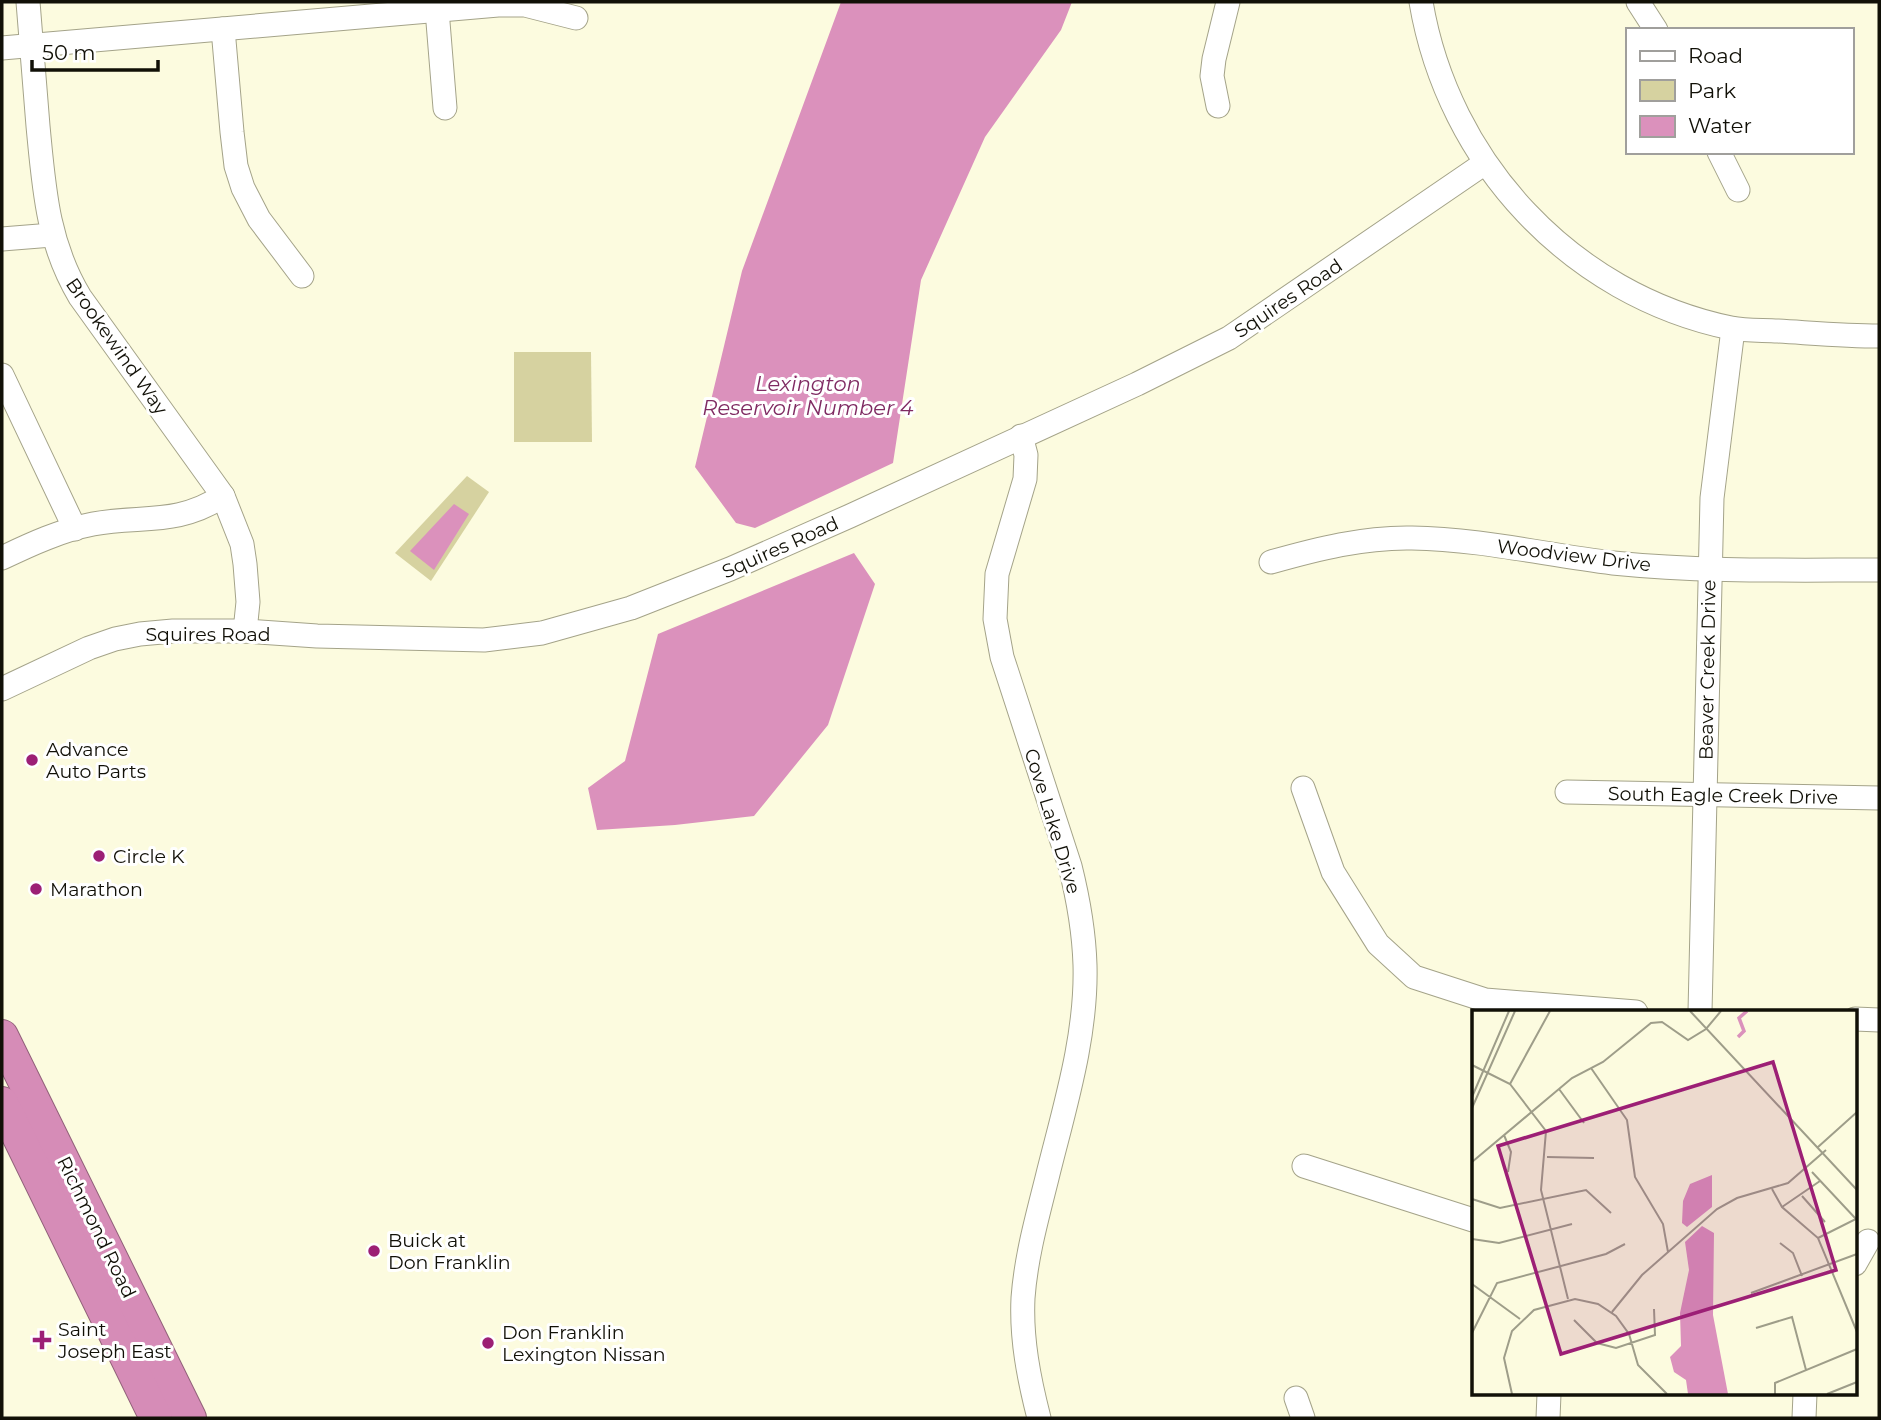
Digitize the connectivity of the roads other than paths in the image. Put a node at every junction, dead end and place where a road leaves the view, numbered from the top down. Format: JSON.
{"nodes":[{"id":1,"x":28,"y":2,"type":"edge"},
{"id":2,"x":1228,"y":2,"type":"edge"},
{"id":3,"x":1421,"y":2,"type":"edge"},
{"id":4,"x":1638,"y":2,"type":"edge"},
{"id":5,"x":438,"y":10,"type":"junction"},
{"id":6,"x":576,"y":18,"type":"dead end"},
{"id":7,"x":1655,"y":28,"type":"edge"},
{"id":8,"x":223,"y":29,"type":"junction"},
{"id":9,"x":32,"y":45,"type":"junction"},
{"id":10,"x":2,"y":48,"type":"edge"},
{"id":11,"x":1218,"y":106,"type":"dead end"},
{"id":12,"x":445,"y":108,"type":"dead end"},
{"id":13,"x":1720,"y":154,"type":"edge"},
{"id":14,"x":1485,"y":163,"type":"junction"},
{"id":15,"x":1738,"y":190,"type":"dead end"},
{"id":16,"x":52,"y":235,"type":"junction"},
{"id":17,"x":2,"y":239,"type":"edge"},
{"id":18,"x":302,"y":275,"type":"dead end"},
{"id":19,"x":1733,"y":328,"type":"junction"},
{"id":20,"x":1879,"y":336,"type":"edge"},
{"id":21,"x":2,"y":375,"type":"edge"},
{"id":22,"x":1021,"y":436,"type":"junction"},
{"id":23,"x":223,"y":496,"type":"junction"},
{"id":24,"x":75,"y":529,"type":"junction"},
{"id":25,"x":2,"y":558,"type":"edge"},
{"id":26,"x":1271,"y":562,"type":"dead end"},
{"id":27,"x":1709,"y":570,"type":"junction"},
{"id":28,"x":1879,"y":570,"type":"edge"},
{"id":29,"x":245,"y":631,"type":"junction"},
{"id":30,"x":2,"y":689,"type":"edge"},
{"id":31,"x":1303,"y":788,"type":"dead end"},
{"id":32,"x":1567,"y":792,"type":"dead end"},
{"id":33,"x":1704,"y":794,"type":"junction"},
{"id":34,"x":1879,"y":798,"type":"edge"},
{"id":35,"x":1611,"y":1010,"type":"edge"},
{"id":36,"x":1700,"y":1010,"type":"edge"},
{"id":37,"x":1856,"y":1019,"type":"edge"},
{"id":38,"x":1879,"y":1020,"type":"edge"},
{"id":39,"x":2,"y":1036,"type":"edge"},
{"id":40,"x":2,"y":1103,"type":"edge"},
{"id":41,"x":1304,"y":1166,"type":"dead end"},
{"id":42,"x":1472,"y":1220,"type":"edge"},
{"id":43,"x":1868,"y":1241,"type":"dead end"},
{"id":44,"x":1856,"y":1262,"type":"edge"},
{"id":45,"x":1549,"y":1396,"type":"edge"},
{"id":46,"x":1805,"y":1396,"type":"edge"},
{"id":47,"x":156,"y":1418,"type":"edge"},
{"id":48,"x":190,"y":1418,"type":"edge"},
{"id":49,"x":1039,"y":1418,"type":"edge"},
{"id":50,"x":1548,"y":1418,"type":"edge"},
{"id":51,"x":1804,"y":1418,"type":"edge"}],
"edges":[{"from":1,"to":9,"type":"street","name":"Brookewind Way"},
{"from":2,"to":11,"type":"street"},
{"from":3,"to":14,"type":"street"},
{"from":4,"to":7,"type":"street"},
{"from":5,"to":6,"type":"street"},
{"from":5,"to":8,"type":"street"},
{"from":5,"to":12,"type":"street"},
{"from":8,"to":9,"type":"street"},
{"from":8,"to":18,"type":"street"},
{"from":9,"to":10,"type":"street"},
{"from":9,"to":16,"type":"street","name":"Brookewind Way"},
{"from":13,"to":15,"type":"street"},
{"from":14,"to":19,"type":"street"},
{"from":14,"to":22,"type":"street","name":"Squires Road"},
{"from":16,"to":17,"type":"street"},
{"from":16,"to":23,"type":"street","name":"Brookewind Way"},
{"from":19,"to":20,"type":"street"},
{"from":19,"to":27,"type":"street","name":"Beaver Creek Drive"},
{"from":21,"to":24,"type":"street"},
{"from":22,"to":29,"type":"street","name":"Squires Road"},
{"from":22,"to":49,"type":"street","name":"Cove Lake Drive"},
{"from":23,"to":24,"type":"street"},
{"from":23,"to":29,"type":"street","name":"Brookewind Way"},
{"from":24,"to":25,"type":"street"},
{"from":26,"to":27,"type":"street","name":"Woodview Drive"},
{"from":27,"to":28,"type":"street","name":"Woodview Drive"},
{"from":27,"to":33,"type":"street","name":"Beaver Creek Drive"},
{"from":29,"to":30,"type":"street","name":"Squires Road"},
{"from":31,"to":35,"type":"street"},
{"from":32,"to":33,"type":"street","name":"South Eagle Creek Drive"},
{"from":33,"to":34,"type":"street","name":"South Eagle Creek Drive"},
{"from":33,"to":36,"type":"street","name":"Beaver Creek Drive"},
{"from":37,"to":38,"type":"street"},
{"from":39,"to":48,"type":"highway","name":"Richmond Road"},
{"from":40,"to":47,"type":"highway","name":"Richmond Road"},
{"from":41,"to":42,"type":"street"},
{"from":43,"to":44,"type":"street"},
{"from":45,"to":50,"type":"street"},
{"from":46,"to":51,"type":"street"}]}
